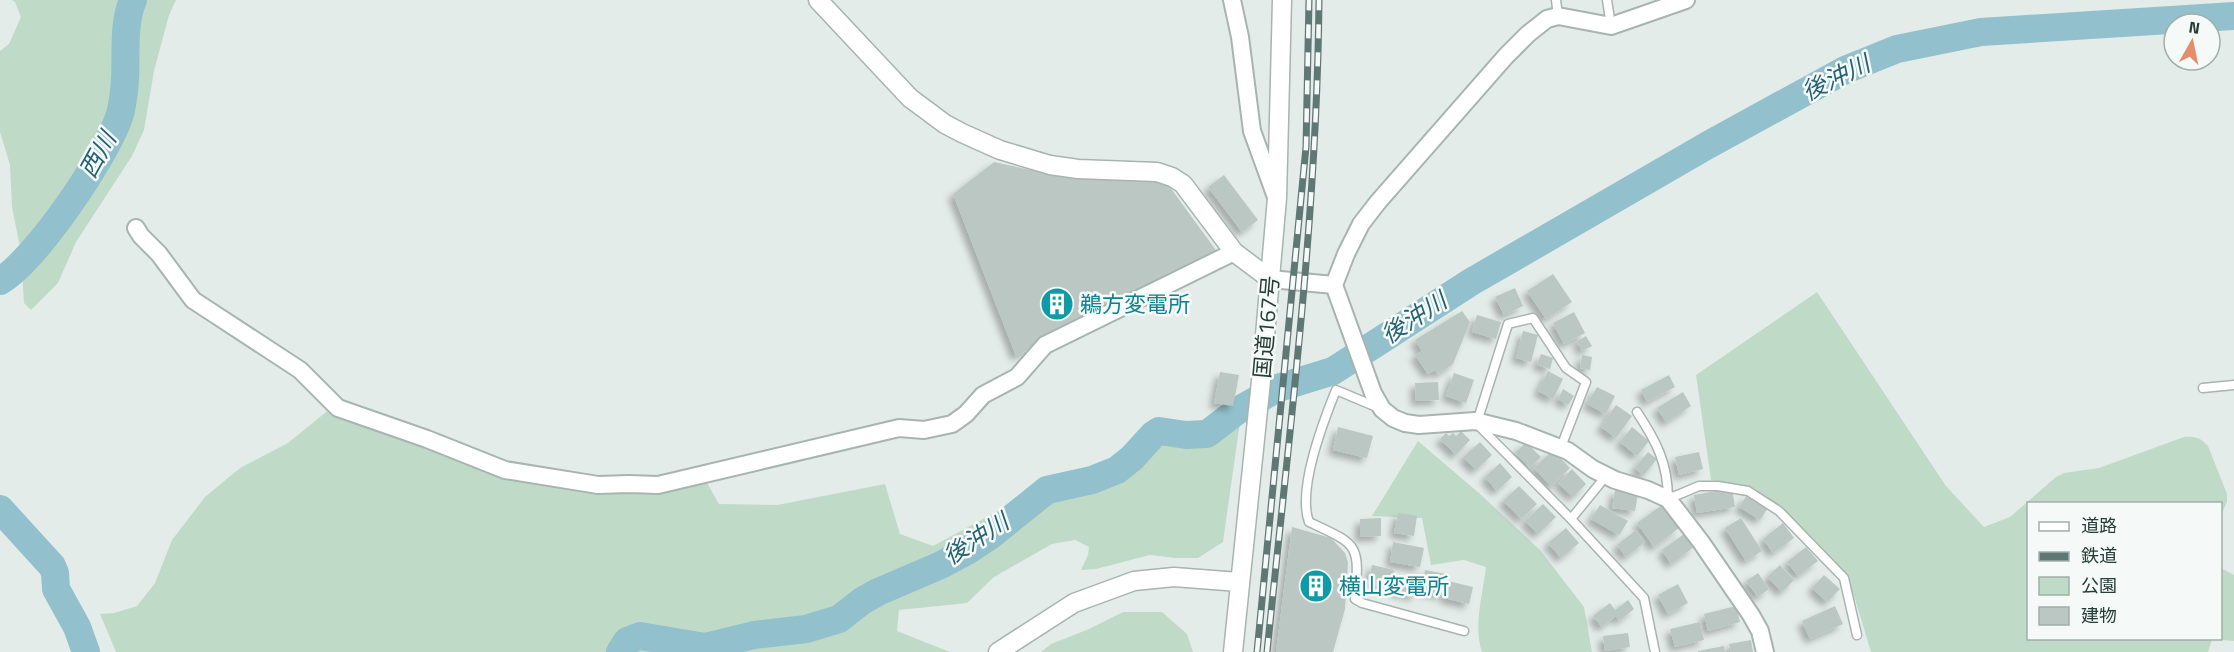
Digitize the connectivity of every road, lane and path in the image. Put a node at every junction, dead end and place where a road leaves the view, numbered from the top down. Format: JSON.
{"nodes":[{"id":1,"x":818,"y":0,"type":"edge"},
{"id":2,"x":1232,"y":0,"type":"edge"},
{"id":3,"x":1282,"y":0,"type":"edge"},
{"id":4,"x":1607,"y":0,"type":"edge"},
{"id":5,"x":1686,"y":0,"type":"edge"},
{"id":6,"x":1557,"y":8,"type":"edge"},
{"id":7,"x":1611,"y":26,"type":"junction"},
{"id":8,"x":1276,"y":198,"type":"junction"},
{"id":9,"x":136,"y":228,"type":"dead end"},
{"id":10,"x":1234,"y":252,"type":"junction"},
{"id":11,"x":1270,"y":279,"type":"junction"},
{"id":12,"x":1334,"y":285,"type":"junction"},
{"id":13,"x":2234,"y":386,"type":"edge"},
{"id":14,"x":2202,"y":387,"type":"dead end"},
{"id":15,"x":1382,"y":410,"type":"junction"},
{"id":16,"x":1637,"y":412,"type":"dead end"},
{"id":17,"x":1476,"y":422,"type":"junction"},
{"id":18,"x":1561,"y":447,"type":"junction"},
{"id":19,"x":1606,"y":476,"type":"junction"},
{"id":20,"x":1668,"y":499,"type":"junction"},
{"id":21,"x":1571,"y":519,"type":"junction"},
{"id":22,"x":1239,"y":582,"type":"junction"},
{"id":23,"x":1464,"y":631,"type":"dead end"},
{"id":24,"x":1857,"y":635,"type":"dead end"},
{"id":25,"x":998,"y":652,"type":"edge"},
{"id":26,"x":1233,"y":652,"type":"edge"},
{"id":27,"x":1655,"y":652,"type":"edge"},
{"id":28,"x":1765,"y":652,"type":"edge"}],
"edges":[{"from":1,"to":10,"type":"street"},
{"from":2,"to":8,"type":"street"},
{"from":3,"to":8,"type":"street","name":"国道167号"},
{"from":4,"to":7,"type":"lane"},
{"from":5,"to":7,"type":"street"},
{"from":6,"to":7,"type":"street"},
{"from":6,"to":12,"type":"street"},
{"from":8,"to":11,"type":"street","name":"国道167号"},
{"from":9,"to":10,"type":"street"},
{"from":10,"to":11,"type":"street"},
{"from":11,"to":12,"type":"street"},
{"from":11,"to":22,"type":"street","name":"国道167号"},
{"from":12,"to":15,"type":"street"},
{"from":13,"to":14,"type":"lane"},
{"from":15,"to":17,"type":"street"},
{"from":15,"to":23,"type":"lane"},
{"from":16,"to":20,"type":"lane"},
{"from":17,"to":18,"type":"street"},
{"from":17,"to":18,"type":"lane"},
{"from":17,"to":21,"type":"lane"},
{"from":18,"to":19,"type":"street"},
{"from":19,"to":20,"type":"street"},
{"from":19,"to":21,"type":"lane"},
{"from":20,"to":24,"type":"lane"},
{"from":20,"to":28,"type":"street"},
{"from":21,"to":27,"type":"lane"},
{"from":22,"to":25,"type":"street"},
{"from":22,"to":26,"type":"street","name":"国道167号"}]}
